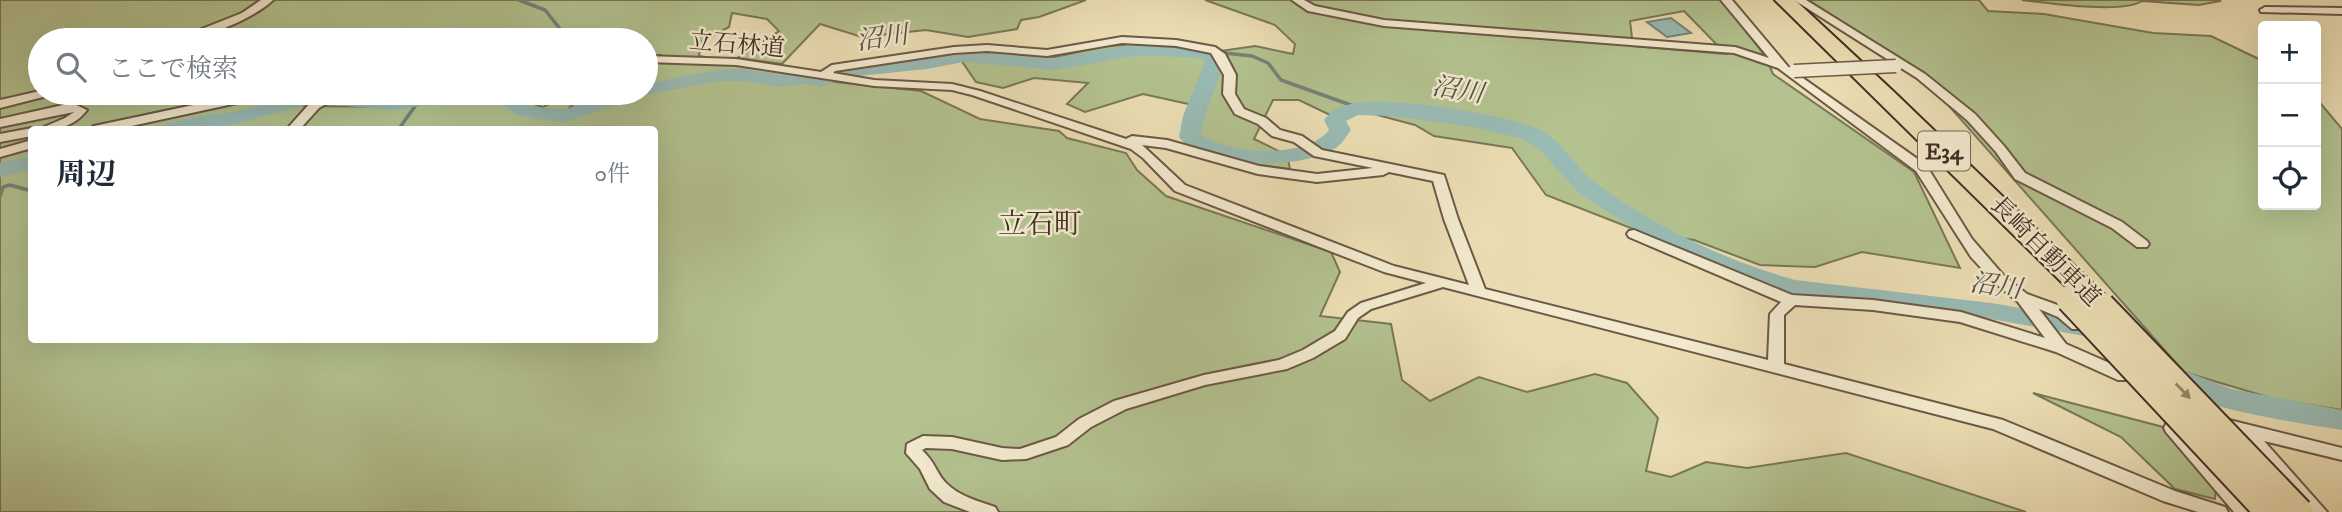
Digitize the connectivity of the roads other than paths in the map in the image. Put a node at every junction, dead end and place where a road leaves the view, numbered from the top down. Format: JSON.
{"nodes":[{"id":1,"x":268,"y":0,"type":"edge"},
{"id":2,"x":1297,"y":0,"type":"edge"},
{"id":3,"x":1726,"y":0,"type":"edge"},
{"id":4,"x":1767,"y":0,"type":"edge"},
{"id":5,"x":1784,"y":0,"type":"edge"},
{"id":6,"x":1799,"y":0,"type":"edge"},
{"id":7,"x":2315,"y":0,"type":"edge"},
{"id":8,"x":2342,"y":5,"type":"edge"},
{"id":9,"x":2265,"y":10,"type":"dead end"},
{"id":10,"x":2342,"y":11,"type":"edge"},
{"id":11,"x":211,"y":28,"type":"edge"},
{"id":12,"x":658,"y":59,"type":"edge"},
{"id":13,"x":1901,"y":65,"type":"junction"},
{"id":14,"x":1787,"y":69,"type":"junction"},
{"id":15,"x":824,"y":75,"type":"junction"},
{"id":16,"x":28,"y":97,"type":"edge"},
{"id":17,"x":0,"y":104,"type":"edge"},
{"id":18,"x":210,"y":105,"type":"edge"},
{"id":19,"x":314,"y":105,"type":"edge"},
{"id":20,"x":0,"y":123,"type":"edge"},
{"id":21,"x":54,"y":126,"type":"edge"},
{"id":22,"x":112,"y":126,"type":"edge"},
{"id":23,"x":296,"y":126,"type":"edge"},
{"id":24,"x":28,"y":133,"type":"edge"},
{"id":25,"x":0,"y":138,"type":"edge"},
{"id":26,"x":1120,"y":140,"type":"junction"},
{"id":27,"x":28,"y":145,"type":"edge"},
{"id":28,"x":0,"y":153,"type":"edge"},
{"id":29,"x":1395,"y":170,"type":"junction"},
{"id":30,"x":1634,"y":234,"type":"dead end"},
{"id":31,"x":2142,"y":244,"type":"dead end"},
{"id":32,"x":1442,"y":282,"type":"junction"},
{"id":33,"x":1479,"y":291,"type":"junction"},
{"id":34,"x":1791,"y":300,"type":"junction"},
{"id":35,"x":2029,"y":305,"type":"junction"},
{"id":36,"x":2070,"y":309,"type":"junction"},
{"id":37,"x":2061,"y":348,"type":"junction"},
{"id":38,"x":1776,"y":368,"type":"junction"},
{"id":39,"x":2124,"y":376,"type":"junction"},
{"id":40,"x":2167,"y":421,"type":"junction"},
{"id":41,"x":2243,"y":428,"type":"junction"},
{"id":42,"x":2342,"y":454,"type":"edge"},
{"id":43,"x":989,"y":512,"type":"edge"},
{"id":44,"x":2218,"y":512,"type":"edge"},
{"id":45,"x":2244,"y":512,"type":"edge"},
{"id":46,"x":2269,"y":512,"type":"edge"},
{"id":47,"x":2299,"y":512,"type":"edge"},
{"id":48,"x":2318,"y":512,"type":"edge"}],
"edges":[{"from":1,"to":11,"type":"street"},
{"from":2,"to":14,"type":"street"},
{"from":3,"to":14,"type":"street"},
{"from":4,"to":36,"type":"highway","name":"長崎自動車道","number":"E34"},
{"from":5,"to":47,"type":"highway","name":"長崎自動車道","number":"E34","one_way":true,"bridge":true},
{"from":6,"to":13,"type":"street"},
{"from":7,"to":8,"type":"street"},
{"from":9,"to":10,"type":"street"},
{"from":12,"to":15,"type":"street","name":"立石林道"},
{"from":13,"to":14,"type":"street","bridge":true},
{"from":13,"to":31,"type":"street"},
{"from":14,"to":35,"type":"street"},
{"from":15,"to":26,"type":"street","name":"立石林道"},
{"from":15,"to":29,"type":"street"},
{"from":16,"to":17,"type":"street"},
{"from":18,"to":22,"type":"street"},
{"from":19,"to":23,"type":"street"},
{"from":20,"to":21,"type":"street"},
{"from":24,"to":25,"type":"street"},
{"from":26,"to":29,"type":"street"},
{"from":26,"to":32,"type":"street"},
{"from":27,"to":28,"type":"street"},
{"from":29,"to":33,"type":"street"},
{"from":30,"to":34,"type":"street"},
{"from":32,"to":33,"type":"street"},
{"from":32,"to":43,"type":"street"},
{"from":33,"to":38,"type":"street"},
{"from":34,"to":37,"type":"street"},
{"from":34,"to":38,"type":"street"},
{"from":35,"to":36,"type":"street"},
{"from":35,"to":37,"type":"street"},
{"from":36,"to":39,"type":"street"},
{"from":36,"to":46,"type":"highway","name":"長崎自動車道","number":"E34","bridge":true},
{"from":37,"to":39,"type":"street"},
{"from":38,"to":44,"type":"street"},
{"from":39,"to":40,"type":"street"},
{"from":40,"to":41,"type":"street"},
{"from":40,"to":45,"type":"street"},
{"from":41,"to":42,"type":"street"},
{"from":41,"to":48,"type":"street"}]}
